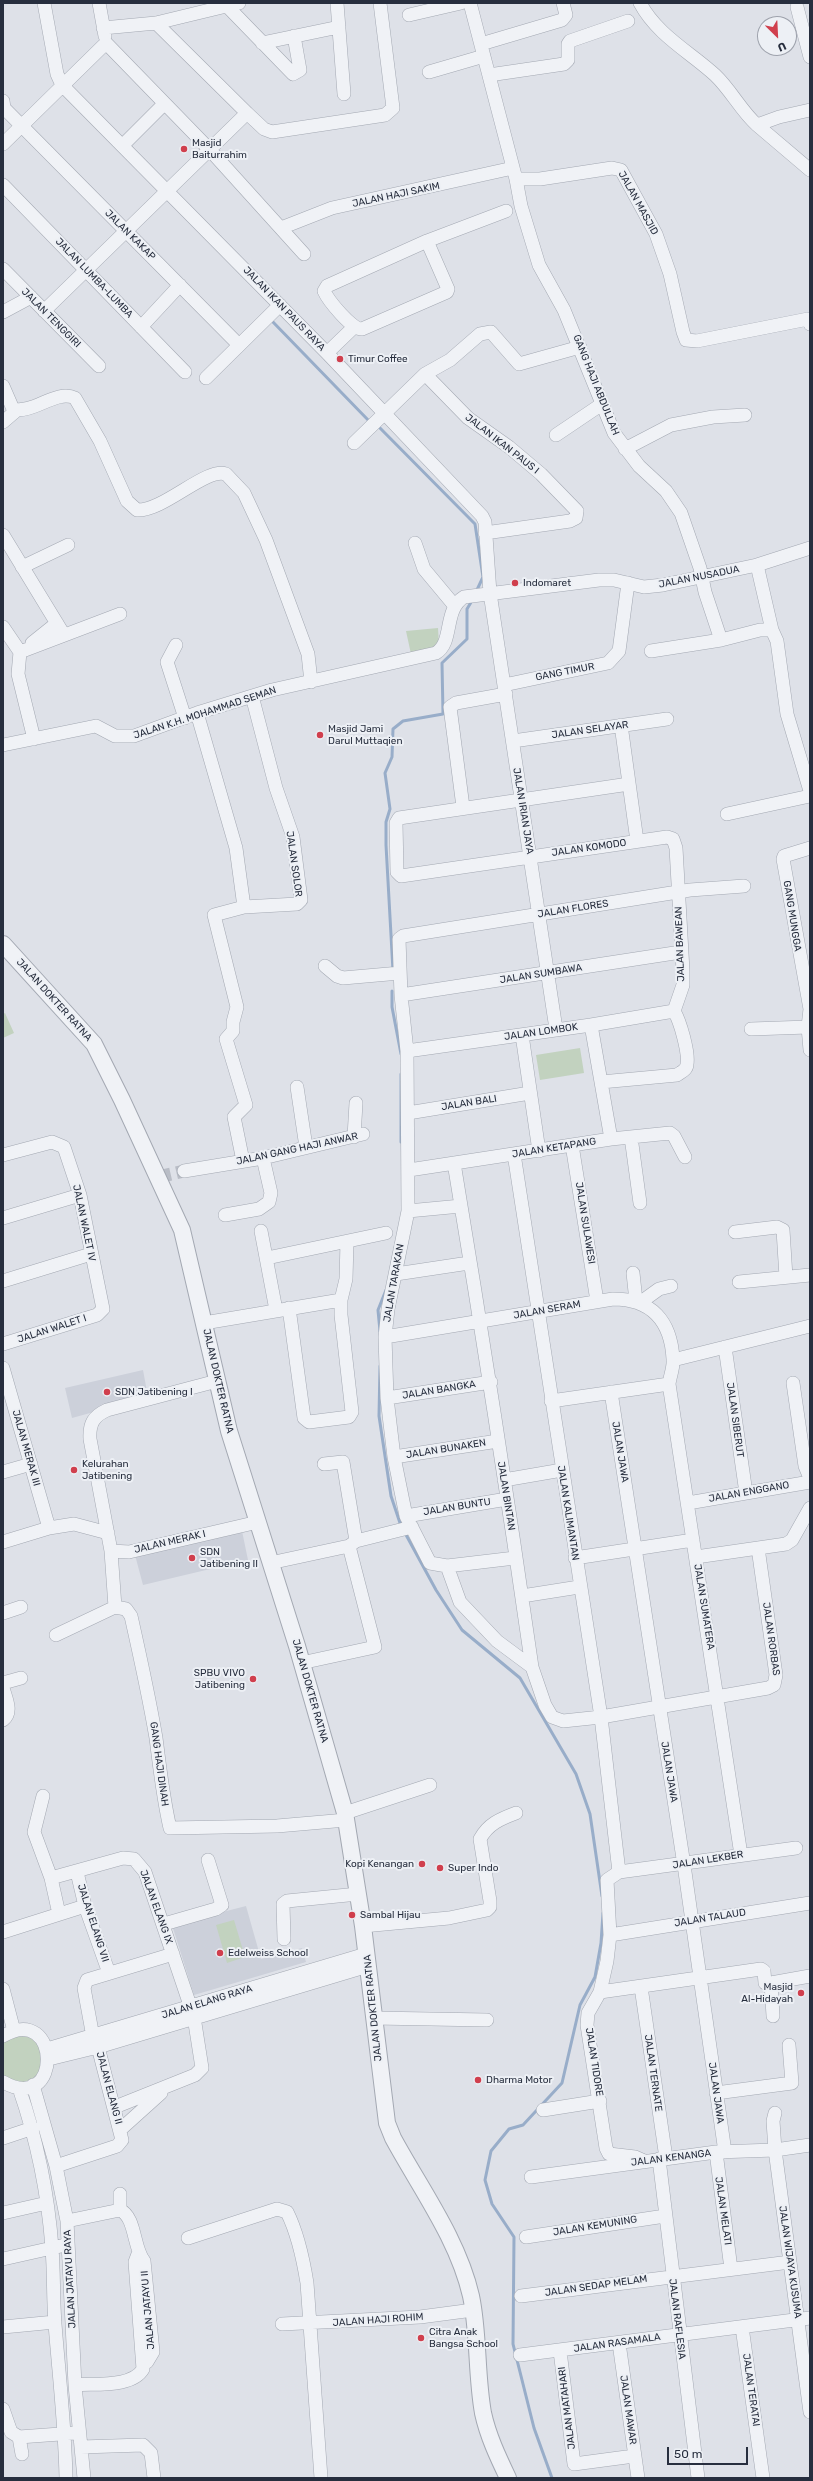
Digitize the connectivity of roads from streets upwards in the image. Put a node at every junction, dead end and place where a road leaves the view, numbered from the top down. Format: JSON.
{"nodes":[{"id":1,"x":44,"y":3,"type":"edge"},
{"id":2,"x":99,"y":3,"type":"edge"},
{"id":3,"x":239,"y":3,"type":"edge"},
{"id":4,"x":337,"y":3,"type":"edge"},
{"id":5,"x":380,"y":3,"type":"edge"},
{"id":6,"x":461,"y":3,"type":"edge"},
{"id":7,"x":470,"y":3,"type":"edge"},
{"id":8,"x":563,"y":3,"type":"edge"},
{"id":9,"x":640,"y":3,"type":"edge"},
{"id":10,"x":221,"y":6,"type":"edge"},
{"id":11,"x":797,"y":7,"type":"dead end"},
{"id":12,"x":409,"y":15,"type":"dead end"},
{"id":13,"x":628,"y":21,"type":"dead end"},
{"id":14,"x":156,"y":23,"type":"junction"},
{"id":15,"x":339,"y":27,"type":"junction"},
{"id":16,"x":103,"y":28,"type":"junction"},
{"id":17,"x":294,"y":36,"type":"junction"},
{"id":18,"x":106,"y":43,"type":"junction"},
{"id":19,"x":262,"y":43,"type":"junction"},
{"id":20,"x":483,"y":50,"type":"junction"},
{"id":21,"x":810,"y":57,"type":"edge"},
{"id":22,"x":429,"y":72,"type":"dead end"},
{"id":23,"x":489,"y":75,"type":"junction"},
{"id":24,"x":62,"y":85,"type":"junction"},
{"id":25,"x":344,"y":94,"type":"dead end"},
{"id":26,"x":164,"y":104,"type":"junction"},
{"id":27,"x":3,"y":106,"type":"edge"},
{"id":28,"x":810,"y":110,"type":"edge"},
{"id":29,"x":247,"y":113,"type":"junction"},
{"id":30,"x":22,"y":125,"type":"junction"},
{"id":31,"x":757,"y":125,"type":"junction"},
{"id":32,"x":3,"y":144,"type":"edge"},
{"id":33,"x":123,"y":145,"type":"junction"},
{"id":34,"x":210,"y":150,"type":"junction"},
{"id":35,"x":810,"y":170,"type":"edge"},
{"id":36,"x":515,"y":174,"type":"junction"},
{"id":37,"x":3,"y":185,"type":"edge"},
{"id":38,"x":168,"y":190,"type":"junction"},
{"id":39,"x":506,"y":211,"type":"dead end"},
{"id":40,"x":281,"y":228,"type":"junction"},
{"id":41,"x":126,"y":231,"type":"junction"},
{"id":42,"x":428,"y":242,"type":"junction"},
{"id":43,"x":304,"y":254,"type":"dead end"},
{"id":44,"x":3,"y":269,"type":"edge"},
{"id":45,"x":86,"y":270,"type":"junction"},
{"id":46,"x":180,"y":286,"type":"junction"},
{"id":47,"x":31,"y":297,"type":"junction"},
{"id":48,"x":44,"y":311,"type":"junction"},
{"id":49,"x":3,"y":312,"type":"edge"},
{"id":50,"x":273,"y":312,"type":"junction"},
{"id":51,"x":810,"y":324,"type":"edge"},
{"id":52,"x":141,"y":326,"type":"junction"},
{"id":53,"x":354,"y":327,"type":"junction"},
{"id":54,"x":239,"y":345,"type":"junction"},
{"id":55,"x":580,"y":347,"type":"junction"},
{"id":56,"x":327,"y":353,"type":"junction"},
{"id":57,"x":99,"y":366,"type":"dead end"},
{"id":58,"x":185,"y":372,"type":"dead end"},
{"id":59,"x":424,"y":374,"type":"junction"},
{"id":60,"x":206,"y":378,"type":"dead end"},
{"id":61,"x":4,"y":393,"type":"edge"},
{"id":62,"x":602,"y":404,"type":"junction"},
{"id":63,"x":17,"y":410,"type":"junction"},
{"id":64,"x":745,"y":415,"type":"dead end"},
{"id":65,"x":378,"y":418,"type":"junction"},
{"id":66,"x":3,"y":422,"type":"edge"},
{"id":67,"x":556,"y":435,"type":"dead end"},
{"id":68,"x":354,"y":443,"type":"dead end"},
{"id":69,"x":625,"y":449,"type":"junction"},
{"id":70,"x":485,"y":533,"type":"junction"},
{"id":71,"x":4,"y":539,"type":"edge"},
{"id":72,"x":414,"y":543,"type":"dead end"},
{"id":73,"x":68,"y":545,"type":"dead end"},
{"id":74,"x":810,"y":548,"type":"edge"},
{"id":75,"x":757,"y":565,"type":"junction"},
{"id":76,"x":22,"y":566,"type":"junction"},
{"id":77,"x":703,"y":576,"type":"junction"},
{"id":78,"x":628,"y":583,"type":"junction"},
{"id":79,"x":480,"y":594,"type":"junction"},
{"id":80,"x":454,"y":605,"type":"junction"},
{"id":81,"x":120,"y":614,"type":"dead end"},
{"id":82,"x":57,"y":623,"type":"junction"},
{"id":83,"x":3,"y":627,"type":"edge"},
{"id":84,"x":772,"y":630,"type":"junction"},
{"id":85,"x":64,"y":635,"type":"junction"},
{"id":86,"x":721,"y":640,"type":"junction"},
{"id":87,"x":176,"y":645,"type":"dead end"},
{"id":88,"x":25,"y":649,"type":"junction"},
{"id":89,"x":651,"y":651,"type":"dead end"},
{"id":90,"x":311,"y":682,"type":"junction"},
{"id":91,"x":505,"y":687,"type":"junction"},
{"id":92,"x":252,"y":696,"type":"junction"},
{"id":93,"x":197,"y":713,"type":"junction"},
{"id":94,"x":185,"y":718,"type":"junction"},
{"id":95,"x":667,"y":719,"type":"dead end"},
{"id":96,"x":621,"y":725,"type":"junction"},
{"id":97,"x":34,"y":739,"type":"junction"},
{"id":98,"x":513,"y":741,"type":"junction"},
{"id":99,"x":3,"y":745,"type":"edge"},
{"id":100,"x":628,"y":784,"type":"junction"},
{"id":101,"x":810,"y":791,"type":"edge"},
{"id":102,"x":810,"y":796,"type":"edge"},
{"id":103,"x":522,"y":799,"type":"junction"},
{"id":104,"x":463,"y":807,"type":"junction"},
{"id":105,"x":727,"y":814,"type":"dead end"},
{"id":106,"x":637,"y":841,"type":"junction"},
{"id":107,"x":676,"y":848,"type":"joint"},
{"id":108,"x":810,"y":848,"type":"edge"},
{"id":109,"x":530,"y":856,"type":"junction"},
{"id":110,"x":744,"y":886,"type":"dead end"},
{"id":111,"x":678,"y":892,"type":"junction"},
{"id":112,"x":244,"y":907,"type":"junction"},
{"id":113,"x":539,"y":914,"type":"junction"},
{"id":114,"x":403,"y":936,"type":"joint"},
{"id":115,"x":3,"y":944,"type":"edge"},
{"id":116,"x":681,"y":952,"type":"junction"},
{"id":117,"x":805,"y":959,"type":"edge"},
{"id":118,"x":325,"y":966,"type":"dead end"},
{"id":119,"x":549,"y":972,"type":"junction"},
{"id":120,"x":400,"y":973,"type":"junction"},
{"id":121,"x":401,"y":995,"type":"junction"},
{"id":122,"x":810,"y":1009,"type":"edge"},
{"id":123,"x":674,"y":1011,"type":"junction"},
{"id":124,"x":591,"y":1025,"type":"junction"},
{"id":125,"x":808,"y":1026,"type":"junction"},
{"id":126,"x":751,"y":1029,"type":"dead end"},
{"id":127,"x":556,"y":1030,"type":"junction"},
{"id":128,"x":522,"y":1035,"type":"junction"},
{"id":129,"x":810,"y":1050,"type":"edge"},
{"id":130,"x":407,"y":1051,"type":"junction"},
{"id":131,"x":601,"y":1082,"type":"junction"},
{"id":132,"x":297,"y":1087,"type":"dead end"},
{"id":133,"x":530,"y":1093,"type":"junction"},
{"id":134,"x":356,"y":1103,"type":"dead end"},
{"id":135,"x":408,"y":1113,"type":"junction"},
{"id":136,"x":631,"y":1136,"type":"junction"},
{"id":137,"x":611,"y":1139,"type":"junction"},
{"id":138,"x":572,"y":1145,"type":"junction"},
{"id":139,"x":306,"y":1147,"type":"junction"},
{"id":140,"x":538,"y":1151,"type":"junction"},
{"id":141,"x":514,"y":1154,"type":"junction"},
{"id":142,"x":3,"y":1155,"type":"edge"},
{"id":143,"x":263,"y":1158,"type":"junction"},
{"id":144,"x":685,"y":1158,"type":"dead end"},
{"id":145,"x":243,"y":1160,"type":"junction"},
{"id":146,"x":454,"y":1163,"type":"junction"},
{"id":147,"x":409,"y":1170,"type":"junction"},
{"id":148,"x":184,"y":1171,"type":"tunnel mouth"},
{"id":149,"x":80,"y":1195,"type":"junction"},
{"id":150,"x":640,"y":1203,"type":"dead end"},
{"id":151,"x":461,"y":1206,"type":"junction"},
{"id":152,"x":408,"y":1211,"type":"junction"},
{"id":153,"x":225,"y":1215,"type":"dead end"},
{"id":154,"x":3,"y":1218,"type":"edge"},
{"id":155,"x":261,"y":1231,"type":"dead end"},
{"id":156,"x":735,"y":1232,"type":"dead end"},
{"id":157,"x":386,"y":1233,"type":"dead end"},
{"id":158,"x":347,"y":1242,"type":"junction"},
{"id":159,"x":91,"y":1254,"type":"junction"},
{"id":160,"x":267,"y":1258,"type":"junction"},
{"id":161,"x":469,"y":1263,"type":"junction"},
{"id":162,"x":633,"y":1273,"type":"dead end"},
{"id":163,"x":396,"y":1274,"type":"junction"},
{"id":164,"x":810,"y":1275,"type":"edge"},
{"id":165,"x":786,"y":1277,"type":"junction"},
{"id":166,"x":3,"y":1281,"type":"edge"},
{"id":167,"x":739,"y":1282,"type":"dead end"},
{"id":168,"x":671,"y":1286,"type":"dead end"},
{"id":169,"x":341,"y":1300,"type":"junction"},
{"id":170,"x":597,"y":1301,"type":"junction"},
{"id":171,"x":638,"y":1301,"type":"junction"},
{"id":172,"x":283,"y":1309,"type":"junction"},
{"id":173,"x":538,"y":1312,"type":"junction"},
{"id":174,"x":102,"y":1313,"type":"joint"},
{"id":175,"x":479,"y":1321,"type":"junction"},
{"id":176,"x":204,"y":1323,"type":"junction"},
{"id":177,"x":810,"y":1326,"type":"edge"},
{"id":178,"x":386,"y":1337,"type":"junction"},
{"id":179,"x":3,"y":1344,"type":"edge"},
{"id":180,"x":725,"y":1347,"type":"junction"},
{"id":181,"x":673,"y":1360,"type":"junction"},
{"id":182,"x":3,"y":1368,"type":"edge"},
{"id":183,"x":217,"y":1381,"type":"junction"},
{"id":184,"x":490,"y":1382,"type":"junction"},
{"id":185,"x":793,"y":1383,"type":"dead end"},
{"id":186,"x":669,"y":1384,"type":"junction"},
{"id":187,"x":611,"y":1392,"type":"junction"},
{"id":188,"x":387,"y":1398,"type":"junction"},
{"id":189,"x":551,"y":1401,"type":"junction"},
{"id":190,"x":9,"y":1409,"type":"edge"},
{"id":191,"x":498,"y":1441,"type":"junction"},
{"id":192,"x":394,"y":1457,"type":"junction"},
{"id":193,"x":31,"y":1464,"type":"junction"},
{"id":194,"x":324,"y":1464,"type":"dead end"},
{"id":195,"x":562,"y":1470,"type":"junction"},
{"id":196,"x":3,"y":1472,"type":"edge"},
{"id":197,"x":810,"y":1478,"type":"edge"},
{"id":198,"x":504,"y":1480,"type":"junction"},
{"id":199,"x":810,"y":1482,"type":"edge"},
{"id":200,"x":746,"y":1493,"type":"junction"},
{"id":201,"x":507,"y":1499,"type":"junction"},
{"id":202,"x":688,"y":1503,"type":"junction"},
{"id":203,"x":810,"y":1508,"type":"edge"},
{"id":204,"x":258,"y":1522,"type":"junction"},
{"id":205,"x":406,"y":1525,"type":"junction"},
{"id":206,"x":49,"y":1528,"type":"junction"},
{"id":207,"x":108,"y":1533,"type":"junction"},
{"id":208,"x":693,"y":1540,"type":"junction"},
{"id":209,"x":3,"y":1542,"type":"edge"},
{"id":210,"x":353,"y":1543,"type":"junction"},
{"id":211,"x":758,"y":1548,"type":"junction"},
{"id":212,"x":635,"y":1549,"type":"junction"},
{"id":213,"x":111,"y":1551,"type":"junction"},
{"id":214,"x":696,"y":1557,"type":"junction"},
{"id":215,"x":515,"y":1558,"type":"junction"},
{"id":216,"x":575,"y":1558,"type":"junction"},
{"id":217,"x":270,"y":1563,"type":"junction"},
{"id":218,"x":447,"y":1566,"type":"junction"},
{"id":219,"x":580,"y":1587,"type":"junction"},
{"id":220,"x":522,"y":1596,"type":"junction"},
{"id":221,"x":21,"y":1607,"type":"dead end"},
{"id":222,"x":115,"y":1607,"type":"junction"},
{"id":223,"x":3,"y":1613,"type":"edge"},
{"id":224,"x":56,"y":1635,"type":"dead end"},
{"id":225,"x":301,"y":1663,"type":"junction"},
{"id":226,"x":532,"y":1667,"type":"junction"},
{"id":227,"x":21,"y":1678,"type":"dead end"},
{"id":228,"x":3,"y":1683,"type":"edge"},
{"id":229,"x":3,"y":1688,"type":"edge"},
{"id":230,"x":717,"y":1696,"type":"junction"},
{"id":231,"x":659,"y":1705,"type":"junction"},
{"id":232,"x":601,"y":1717,"type":"junction"},
{"id":233,"x":3,"y":1720,"type":"edge"},
{"id":234,"x":430,"y":1785,"type":"dead end"},
{"id":235,"x":43,"y":1796,"type":"dead end"},
{"id":236,"x":516,"y":1813,"type":"dead end"},
{"id":237,"x":346,"y":1816,"type":"junction"},
{"id":238,"x":796,"y":1848,"type":"dead end"},
{"id":239,"x":741,"y":1855,"type":"junction"},
{"id":240,"x":208,"y":1860,"type":"dead end"},
{"id":241,"x":684,"y":1865,"type":"junction"},
{"id":242,"x":77,"y":1872,"type":"junction"},
{"id":243,"x":619,"y":1872,"type":"junction"},
{"id":244,"x":51,"y":1878,"type":"junction"},
{"id":245,"x":358,"y":1894,"type":"junction"},
{"id":246,"x":810,"y":1903,"type":"edge"},
{"id":247,"x":85,"y":1906,"type":"junction"},
{"id":248,"x":59,"y":1914,"type":"junction"},
{"id":249,"x":692,"y":1921,"type":"junction"},
{"id":250,"x":164,"y":1924,"type":"junction"},
{"id":251,"x":363,"y":1926,"type":"junction"},
{"id":252,"x":3,"y":1932,"type":"edge"},
{"id":253,"x":610,"y":1935,"type":"junction"},
{"id":254,"x":284,"y":1939,"type":"dead end"},
{"id":255,"x":173,"y":1954,"type":"junction"},
{"id":256,"x":367,"y":1960,"type":"junction"},
{"id":257,"x":109,"y":1973,"type":"junction"},
{"id":258,"x":810,"y":1976,"type":"edge"},
{"id":259,"x":700,"y":1978,"type":"junction"},
{"id":260,"x":771,"y":1983,"type":"junction"},
{"id":261,"x":640,"y":1987,"type":"junction"},
{"id":262,"x":3,"y":1989,"type":"edge"},
{"id":263,"x":600,"y":1992,"type":"junction"},
{"id":264,"x":192,"y":2012,"type":"junction"},
{"id":265,"x":773,"y":2016,"type":"dead end"},
{"id":266,"x":374,"y":2018,"type":"junction"},
{"id":267,"x":487,"y":2020,"type":"dead end"},
{"id":268,"x":6,"y":2034,"type":"edge"},
{"id":269,"x":95,"y":2042,"type":"junction"},
{"id":270,"x":789,"y":2045,"type":"dead end"},
{"id":271,"x":48,"y":2054,"type":"junction"},
{"id":272,"x":3,"y":2082,"type":"edge"},
{"id":273,"x":33,"y":2085,"type":"junction"},
{"id":274,"x":19,"y":2088,"type":"junction"},
{"id":275,"x":167,"y":2088,"type":"junction"},
{"id":276,"x":716,"y":2093,"type":"junction"},
{"id":277,"x":600,"y":2102,"type":"junction"},
{"id":278,"x":115,"y":2107,"type":"junction"},
{"id":279,"x":543,"y":2110,"type":"dead end"},
{"id":280,"x":775,"y":2113,"type":"dead end"},
{"id":281,"x":33,"y":2128,"type":"junction"},
{"id":282,"x":121,"y":2129,"type":"junction"},
{"id":283,"x":3,"y":2138,"type":"edge"},
{"id":284,"x":810,"y":2145,"type":"edge"},
{"id":285,"x":775,"y":2150,"type":"junction"},
{"id":286,"x":720,"y":2152,"type":"junction"},
{"id":287,"x":662,"y":2159,"type":"junction"},
{"id":288,"x":644,"y":2161,"type":"junction"},
{"id":289,"x":56,"y":2166,"type":"junction"},
{"id":290,"x":532,"y":2177,"type":"dead end"},
{"id":291,"x":120,"y":2194,"type":"dead end"},
{"id":292,"x":46,"y":2203,"type":"junction"},
{"id":293,"x":120,"y":2210,"type":"junction"},
{"id":294,"x":3,"y":2212,"type":"edge"},
{"id":295,"x":664,"y":2216,"type":"junction"},
{"id":296,"x":67,"y":2221,"type":"junction"},
{"id":297,"x":526,"y":2237,"type":"dead end"},
{"id":298,"x":188,"y":2238,"type":"dead end"},
{"id":299,"x":68,"y":2245,"type":"junction"},
{"id":300,"x":52,"y":2248,"type":"junction"},
{"id":301,"x":3,"y":2259,"type":"edge"},
{"id":302,"x":790,"y":2262,"type":"junction"},
{"id":303,"x":731,"y":2269,"type":"junction"},
{"id":304,"x":672,"y":2276,"type":"junction"},
{"id":305,"x":521,"y":2296,"type":"dead end"},
{"id":306,"x":473,"y":2310,"type":"junction"},
{"id":307,"x":804,"y":2319,"type":"edge"},
{"id":308,"x":55,"y":2322,"type":"junction"},
{"id":309,"x":282,"y":2324,"type":"dead end"},
{"id":310,"x":311,"y":2324,"type":"junction"},
{"id":311,"x":3,"y":2327,"type":"edge"},
{"id":312,"x":742,"y":2327,"type":"junction"},
{"id":313,"x":679,"y":2334,"type":"junction"},
{"id":314,"x":619,"y":2343,"type":"junction"},
{"id":315,"x":560,"y":2351,"type":"junction"},
{"id":316,"x":520,"y":2355,"type":"dead end"},
{"id":317,"x":807,"y":2369,"type":"edge"},
{"id":318,"x":75,"y":2385,"type":"junction"},
{"id":319,"x":3,"y":2410,"type":"edge"},
{"id":320,"x":810,"y":2412,"type":"edge"},
{"id":321,"x":80,"y":2432,"type":"junction"},
{"id":322,"x":65,"y":2434,"type":"junction"},
{"id":323,"x":19,"y":2437,"type":"junction"},
{"id":324,"x":82,"y":2447,"type":"junction"},
{"id":325,"x":22,"y":2454,"type":"dead end"},
{"id":326,"x":634,"y":2456,"type":"junction"},
{"id":327,"x":66,"y":2478,"type":"edge"},
{"id":328,"x":84,"y":2478,"type":"edge"},
{"id":329,"x":154,"y":2478,"type":"edge"},
{"id":330,"x":321,"y":2478,"type":"edge"},
{"id":331,"x":508,"y":2478,"type":"edge"},
{"id":332,"x":638,"y":2478,"type":"edge"},
{"id":333,"x":698,"y":2478,"type":"edge"},
{"id":334,"x":763,"y":2478,"type":"edge"}],
"edges":[{"from":1,"to":24,"type":"street"},
{"from":2,"to":16,"type":"street"},
{"from":3,"to":10,"type":"street"},
{"from":4,"to":15,"type":"street"},
{"from":5,"to":29,"type":"street"},
{"from":6,"to":12,"type":"street"},
{"from":7,"to":20,"type":"street"},
{"from":8,"to":20,"type":"street"},
{"from":9,"to":31,"type":"street"},
{"from":10,"to":14,"type":"street"},
{"from":10,"to":19,"type":"street"},
{"from":11,"to":21,"type":"street"},
{"from":13,"to":23,"type":"street"},
{"from":14,"to":16,"type":"street"},
{"from":14,"to":29,"type":"street"},
{"from":15,"to":17,"type":"street"},
{"from":15,"to":25,"type":"street"},
{"from":16,"to":18,"type":"street"},
{"from":17,"to":19,"type":"street"},
{"from":17,"to":19,"type":"street"},
{"from":18,"to":24,"type":"street"},
{"from":18,"to":26,"type":"street"},
{"from":20,"to":22,"type":"street"},
{"from":20,"to":23,"type":"street"},
{"from":23,"to":36,"type":"street"},
{"from":24,"to":30,"type":"street"},
{"from":24,"to":33,"type":"street","name":"JALAN IKAN PAUS RAYA"},
{"from":26,"to":33,"type":"street"},
{"from":26,"to":34,"type":"street"},
{"from":27,"to":30,"type":"street","name":"JALAN KAKAP"},
{"from":28,"to":31,"type":"street"},
{"from":29,"to":34,"type":"street"},
{"from":30,"to":32,"type":"street"},
{"from":30,"to":41,"type":"street","name":"JALAN KAKAP"},
{"from":31,"to":35,"type":"street"},
{"from":33,"to":38,"type":"street","name":"JALAN IKAN PAUS RAYA"},
{"from":34,"to":38,"type":"street"},
{"from":34,"to":40,"type":"street"},
{"from":36,"to":40,"type":"street","name":"JALAN HAJI SAKIM"},
{"from":36,"to":51,"type":"street","name":"JALAN MASJID"},
{"from":36,"to":55,"type":"street","name":"GANG HAJI ABDULLAH"},
{"from":37,"to":45,"type":"street","name":"JALAN LUMBA-LUMBA"},
{"from":38,"to":41,"type":"street"},
{"from":38,"to":50,"type":"street","name":"JALAN IKAN PAUS RAYA"},
{"from":39,"to":42,"type":"street"},
{"from":40,"to":43,"type":"street"},
{"from":41,"to":45,"type":"street"},
{"from":41,"to":46,"type":"street","name":"JALAN KAKAP"},
{"from":42,"to":53,"type":"street"},
{"from":42,"to":53,"type":"street"},
{"from":44,"to":47,"type":"street","name":"JALAN TENGGIRI"},
{"from":45,"to":48,"type":"street"},
{"from":45,"to":52,"type":"street","name":"JALAN LUMBA-LUMBA"},
{"from":46,"to":52,"type":"street"},
{"from":46,"to":54,"type":"street","name":"JALAN KAKAP"},
{"from":47,"to":48,"type":"street","name":"JALAN TENGGIRI"},
{"from":47,"to":49,"type":"street"},
{"from":48,"to":57,"type":"street","name":"JALAN TENGGIRI"},
{"from":50,"to":54,"type":"street"},
{"from":50,"to":56,"type":"street","name":"JALAN IKAN PAUS RAYA"},
{"from":52,"to":58,"type":"street","name":"JALAN LUMBA-LUMBA"},
{"from":53,"to":56,"type":"street"},
{"from":54,"to":60,"type":"street"},
{"from":55,"to":59,"type":"street"},
{"from":55,"to":62,"type":"street","name":"GANG HAJI ABDULLAH"},
{"from":56,"to":65,"type":"street","name":"JALAN IKAN PAUS RAYA"},
{"from":59,"to":65,"type":"street"},
{"from":59,"to":70,"type":"street","name":"JALAN IKAN PAUS I"},
{"from":61,"to":63,"type":"street"},
{"from":62,"to":67,"type":"street"},
{"from":62,"to":69,"type":"street","name":"GANG HAJI ABDULLAH"},
{"from":63,"to":66,"type":"street"},
{"from":63,"to":90,"type":"street"},
{"from":64,"to":69,"type":"street"},
{"from":65,"to":68,"type":"street"},
{"from":65,"to":70,"type":"street","name":"JALAN IKAN PAUS RAYA"},
{"from":69,"to":77,"type":"street","name":"GANG HAJI ABDULLAH"},
{"from":70,"to":79,"type":"street","name":"JALAN IKAN PAUS RAYA"},
{"from":71,"to":76,"type":"street"},
{"from":72,"to":80,"type":"street"},
{"from":73,"to":76,"type":"street"},
{"from":74,"to":75,"type":"street","name":"JALAN NUSADUA"},
{"from":75,"to":77,"type":"street","name":"JALAN NUSADUA"},
{"from":75,"to":84,"type":"street"},
{"from":76,"to":82,"type":"street"},
{"from":77,"to":78,"type":"street","name":"JALAN NUSADUA"},
{"from":77,"to":86,"type":"street","name":"GANG HAJI ABDULLAH"},
{"from":78,"to":79,"type":"street","name":"JALAN NUSADUA"},
{"from":78,"to":91,"type":"street","name":"GANG TIMUR"},
{"from":79,"to":80,"type":"street"},
{"from":79,"to":91,"type":"street","name":"JALAN IRIAN JAYA"},
{"from":80,"to":90,"type":"street","name":"JALAN K.H. MOHAMMAD SEMAN"},
{"from":81,"to":85,"type":"street"},
{"from":82,"to":85,"type":"street"},
{"from":82,"to":88,"type":"street"},
{"from":83,"to":88,"type":"street"},
{"from":84,"to":86,"type":"street"},
{"from":84,"to":101,"type":"street"},
{"from":85,"to":88,"type":"street"},
{"from":86,"to":89,"type":"street"},
{"from":87,"to":94,"type":"street"},
{"from":88,"to":97,"type":"street"},
{"from":90,"to":92,"type":"street","name":"JALAN K.H. MOHAMMAD SEMAN"},
{"from":91,"to":98,"type":"street","name":"JALAN IRIAN JAYA"},
{"from":91,"to":104,"type":"street","name":"GANG TIMUR"},
{"from":92,"to":93,"type":"street","name":"JALAN K.H. MOHAMMAD SEMAN"},
{"from":92,"to":112,"type":"street","name":"JALAN SOLOR"},
{"from":93,"to":94,"type":"street","name":"JALAN K.H. MOHAMMAD SEMAN"},
{"from":93,"to":112,"type":"street"},
{"from":94,"to":97,"type":"street","name":"JALAN K.H. MOHAMMAD SEMAN"},
{"from":95,"to":96,"type":"street","name":"JALAN SELAYAR"},
{"from":96,"to":98,"type":"street","name":"JALAN SELAYAR"},
{"from":96,"to":100,"type":"street"},
{"from":97,"to":99,"type":"street","name":"JALAN K.H. MOHAMMAD SEMAN"},
{"from":98,"to":103,"type":"street","name":"JALAN IRIAN JAYA"},
{"from":100,"to":103,"type":"street"},
{"from":100,"to":106,"type":"street"},
{"from":102,"to":105,"type":"street"},
{"from":103,"to":104,"type":"street"},
{"from":103,"to":109,"type":"street","name":"JALAN IRIAN JAYA"},
{"from":104,"to":109,"type":"street","name":"JALAN KOMODO"},
{"from":106,"to":107,"type":"street","name":"JALAN KOMODO"},
{"from":106,"to":109,"type":"street","name":"JALAN KOMODO"},
{"from":107,"to":111,"type":"street","name":"JALAN BAWEAN"},
{"from":108,"to":117,"type":"street","name":"GANG MUNGGA"},
{"from":109,"to":113,"type":"street","name":"JALAN IRIAN JAYA"},
{"from":110,"to":111,"type":"street","name":"JALAN FLORES"},
{"from":111,"to":113,"type":"street","name":"JALAN FLORES"},
{"from":111,"to":116,"type":"street","name":"JALAN BAWEAN"},
{"from":112,"to":145,"type":"street","name":"JALAN SOLOR"},
{"from":113,"to":114,"type":"street","name":"JALAN FLORES"},
{"from":113,"to":119,"type":"street","name":"JALAN IRIAN JAYA"},
{"from":114,"to":120,"type":"street","name":"JALAN TARAKAN"},
{"from":115,"to":176,"type":"street","name":"JALAN DOKTER RATNA"},
{"from":116,"to":119,"type":"street","name":"JALAN SUMBAWA"},
{"from":116,"to":123,"type":"street","name":"JALAN BAWEAN"},
{"from":117,"to":122,"type":"street","name":"GANG MUNGGA"},
{"from":118,"to":120,"type":"street"},
{"from":119,"to":121,"type":"street","name":"JALAN SUMBAWA"},
{"from":119,"to":127,"type":"street","name":"JALAN IRIAN JAYA"},
{"from":120,"to":121,"type":"street","name":"JALAN TARAKAN"},
{"from":121,"to":130,"type":"street","name":"JALAN TARAKAN"},
{"from":122,"to":125,"type":"street","name":"GANG MUNGGA"},
{"from":123,"to":124,"type":"street","name":"JALAN LOMBOK"},
{"from":123,"to":131,"type":"street"},
{"from":124,"to":127,"type":"street","name":"JALAN LOMBOK"},
{"from":124,"to":131,"type":"street"},
{"from":125,"to":126,"type":"street"},
{"from":125,"to":129,"type":"street","name":"GANG MUNGGA"},
{"from":127,"to":128,"type":"street","name":"JALAN LOMBOK"},
{"from":128,"to":130,"type":"street","name":"JALAN LOMBOK"},
{"from":128,"to":133,"type":"street"},
{"from":130,"to":135,"type":"street","name":"JALAN TARAKAN"},
{"from":131,"to":137,"type":"street"},
{"from":132,"to":139,"type":"street"},
{"from":133,"to":135,"type":"street","name":"JALAN BALI"},
{"from":133,"to":140,"type":"street"},
{"from":134,"to":139,"type":"street","name":"JALAN GANG HAJI ANWAR"},
{"from":135,"to":147,"type":"street","name":"JALAN TARAKAN"},
{"from":136,"to":137,"type":"street","name":"JALAN KETAPANG"},
{"from":136,"to":144,"type":"street","name":"JALAN KETAPANG"},
{"from":136,"to":150,"type":"street"},
{"from":137,"to":138,"type":"street","name":"JALAN KETAPANG"},
{"from":138,"to":140,"type":"street","name":"JALAN KETAPANG"},
{"from":138,"to":170,"type":"street","name":"JALAN SULAWESI"},
{"from":139,"to":143,"type":"street","name":"JALAN GANG HAJI ANWAR"},
{"from":140,"to":141,"type":"street","name":"JALAN KETAPANG"},
{"from":141,"to":146,"type":"street","name":"JALAN KETAPANG"},
{"from":141,"to":173,"type":"street","name":"JALAN KALIMANTAN"},
{"from":142,"to":149,"type":"street","name":"JALAN WALET IV"},
{"from":143,"to":145,"type":"street","name":"JALAN GANG HAJI ANWAR"},
{"from":143,"to":153,"type":"street"},
{"from":145,"to":148,"type":"street","name":"JALAN GANG HAJI ANWAR"},
{"from":146,"to":147,"type":"street","name":"JALAN KETAPANG"},
{"from":146,"to":151,"type":"street","name":"JALAN BINTAN"},
{"from":147,"to":152,"type":"street","name":"JALAN TARAKAN"},
{"from":149,"to":154,"type":"street"},
{"from":149,"to":159,"type":"street","name":"JALAN WALET IV"},
{"from":151,"to":152,"type":"street"},
{"from":151,"to":161,"type":"street","name":"JALAN BINTAN"},
{"from":152,"to":163,"type":"street","name":"JALAN TARAKAN"},
{"from":155,"to":160,"type":"street"},
{"from":156,"to":165,"type":"street"},
{"from":157,"to":158,"type":"street"},
{"from":158,"to":160,"type":"street"},
{"from":158,"to":169,"type":"street"},
{"from":159,"to":166,"type":"street"},
{"from":159,"to":174,"type":"street","name":"JALAN WALET IV"},
{"from":160,"to":172,"type":"street"},
{"from":161,"to":163,"type":"street"},
{"from":161,"to":175,"type":"street","name":"JALAN BINTAN"},
{"from":162,"to":171,"type":"street"},
{"from":163,"to":178,"type":"street","name":"JALAN TARAKAN"},
{"from":164,"to":165,"type":"street"},
{"from":165,"to":167,"type":"street"},
{"from":168,"to":171,"type":"street"},
{"from":169,"to":172,"type":"street"},
{"from":169,"to":172,"type":"street"},
{"from":170,"to":171,"type":"street","name":"JALAN SERAM"},
{"from":170,"to":173,"type":"street","name":"JALAN SERAM"},
{"from":171,"to":181,"type":"street"},
{"from":172,"to":176,"type":"street"},
{"from":173,"to":175,"type":"street","name":"JALAN SERAM"},
{"from":173,"to":189,"type":"street","name":"JALAN KALIMANTAN"},
{"from":174,"to":179,"type":"street","name":"JALAN WALET I"},
{"from":175,"to":178,"type":"street","name":"JALAN SERAM"},
{"from":175,"to":184,"type":"street","name":"JALAN BINTAN"},
{"from":176,"to":183,"type":"street","name":"JALAN DOKTER RATNA"},
{"from":177,"to":180,"type":"street"},
{"from":178,"to":188,"type":"street","name":"JALAN TARAKAN"},
{"from":180,"to":181,"type":"street"},
{"from":180,"to":200,"type":"street","name":"JALAN SIBERUT"},
{"from":181,"to":186,"type":"street","name":"JALAN SUMATERA"},
{"from":182,"to":190,"type":"street","name":"JALAN MERAK III"},
{"from":183,"to":204,"type":"street","name":"JALAN DOKTER RATNA"},
{"from":183,"to":207,"type":"street"},
{"from":184,"to":188,"type":"street","name":"JALAN BANGKA"},
{"from":184,"to":191,"type":"street","name":"JALAN BINTAN"},
{"from":185,"to":197,"type":"street"},
{"from":186,"to":187,"type":"street"},
{"from":186,"to":202,"type":"street","name":"JALAN SUMATERA"},
{"from":187,"to":189,"type":"street"},
{"from":187,"to":212,"type":"street","name":"JALAN JAWA"},
{"from":188,"to":192,"type":"street","name":"JALAN TARAKAN"},
{"from":189,"to":195,"type":"street","name":"JALAN KALIMANTAN"},
{"from":190,"to":193,"type":"street","name":"JALAN MERAK III"},
{"from":191,"to":192,"type":"street","name":"JALAN BUNAKEN"},
{"from":191,"to":198,"type":"street","name":"JALAN BINTAN"},
{"from":192,"to":205,"type":"street","name":"JALAN TARAKAN"},
{"from":193,"to":196,"type":"street"},
{"from":193,"to":206,"type":"street","name":"JALAN MERAK III"},
{"from":194,"to":210,"type":"street"},
{"from":195,"to":198,"type":"street"},
{"from":195,"to":216,"type":"street","name":"JALAN KALIMANTAN"},
{"from":198,"to":201,"type":"street","name":"JALAN BINTAN"},
{"from":199,"to":200,"type":"street","name":"JALAN ENGGANO"},
{"from":200,"to":202,"type":"street","name":"JALAN ENGGANO"},
{"from":201,"to":205,"type":"street","name":"JALAN BUNTU"},
{"from":201,"to":215,"type":"street","name":"JALAN BINTAN"},
{"from":202,"to":208,"type":"street","name":"JALAN SUMATERA"},
{"from":203,"to":211,"type":"street"},
{"from":204,"to":213,"type":"street","name":"JALAN MERAK I"},
{"from":204,"to":217,"type":"street","name":"JALAN DOKTER RATNA"},
{"from":205,"to":210,"type":"street","name":"JALAN BUNTU"},
{"from":205,"to":218,"type":"street","name":"JALAN TARAKAN"},
{"from":206,"to":207,"type":"street"},
{"from":206,"to":209,"type":"street"},
{"from":207,"to":213,"type":"street"},
{"from":208,"to":212,"type":"street"},
{"from":208,"to":214,"type":"street","name":"JALAN SUMATERA"},
{"from":210,"to":217,"type":"street","name":"JALAN BUNTU"},
{"from":210,"to":225,"type":"street"},
{"from":211,"to":214,"type":"street"},
{"from":211,"to":230,"type":"street","name":"JALAN RORBAS"},
{"from":212,"to":216,"type":"street"},
{"from":212,"to":231,"type":"street","name":"JALAN JAWA"},
{"from":213,"to":222,"type":"street"},
{"from":214,"to":230,"type":"street","name":"JALAN SUMATERA"},
{"from":215,"to":218,"type":"street","name":"JALAN TARAKAN"},
{"from":215,"to":220,"type":"street","name":"JALAN BINTAN"},
{"from":216,"to":219,"type":"street","name":"JALAN KALIMANTAN"},
{"from":217,"to":225,"type":"street","name":"JALAN DOKTER RATNA"},
{"from":218,"to":226,"type":"street"},
{"from":219,"to":220,"type":"street"},
{"from":219,"to":232,"type":"street","name":"JALAN KALIMANTAN"},
{"from":220,"to":226,"type":"street","name":"JALAN BINTAN"},
{"from":221,"to":223,"type":"street"},
{"from":222,"to":224,"type":"street"},
{"from":222,"to":237,"type":"street","name":"GANG HAJI DINAH"},
{"from":225,"to":237,"type":"street","name":"JALAN DOKTER RATNA"},
{"from":226,"to":232,"type":"street","name":"JALAN BINTAN"},
{"from":227,"to":228,"type":"street"},
{"from":229,"to":233,"type":"street"},
{"from":230,"to":231,"type":"street","name":"JALAN RORBAS"},
{"from":230,"to":239,"type":"street","name":"JALAN SUMATERA"},
{"from":231,"to":232,"type":"street","name":"JALAN BINTAN"},
{"from":231,"to":241,"type":"street","name":"JALAN JAWA"},
{"from":232,"to":243,"type":"street","name":"JALAN KALIMANTAN"},
{"from":234,"to":237,"type":"street"},
{"from":235,"to":244,"type":"street"},
{"from":236,"to":251,"type":"street"},
{"from":237,"to":245,"type":"street","name":"JALAN DOKTER RATNA"},
{"from":238,"to":239,"type":"street","name":"JALAN LEKBER"},
{"from":239,"to":241,"type":"street","name":"JALAN LEKBER"},
{"from":240,"to":250,"type":"street"},
{"from":241,"to":243,"type":"street","name":"JALAN LEKBER"},
{"from":241,"to":249,"type":"street","name":"JALAN JAWA"},
{"from":242,"to":244,"type":"street","name":"JALAN ELANG IX"},
{"from":242,"to":247,"type":"street","name":"JALAN ELANG VII"},
{"from":242,"to":250,"type":"street","name":"JALAN ELANG IX"},
{"from":243,"to":253,"type":"street","name":"JALAN TIDORE"},
{"from":244,"to":248,"type":"street"},
{"from":245,"to":251,"type":"street","name":"JALAN DOKTER RATNA"},
{"from":245,"to":254,"type":"street"},
{"from":246,"to":249,"type":"street","name":"JALAN TALAUD"},
{"from":247,"to":248,"type":"street"},
{"from":247,"to":257,"type":"street","name":"JALAN ELANG VII"},
{"from":248,"to":252,"type":"street"},
{"from":249,"to":253,"type":"street","name":"JALAN TALAUD"},
{"from":249,"to":259,"type":"street","name":"JALAN JAWA"},
{"from":250,"to":255,"type":"street","name":"JALAN ELANG IX"},
{"from":251,"to":256,"type":"street","name":"JALAN DOKTER RATNA"},
{"from":253,"to":263,"type":"street","name":"JALAN TIDORE"},
{"from":255,"to":257,"type":"street"},
{"from":255,"to":264,"type":"street","name":"JALAN ELANG IX"},
{"from":256,"to":264,"type":"street","name":"JALAN ELANG RAYA"},
{"from":256,"to":266,"type":"street","name":"JALAN DOKTER RATNA"},
{"from":257,"to":269,"type":"street","name":"JALAN ELANG II"},
{"from":258,"to":260,"type":"street"},
{"from":259,"to":260,"type":"street"},
{"from":259,"to":261,"type":"street"},
{"from":259,"to":276,"type":"street","name":"JALAN JAWA"},
{"from":260,"to":265,"type":"street"},
{"from":261,"to":263,"type":"street"},
{"from":261,"to":287,"type":"street","name":"JALAN TERNATE"},
{"from":262,"to":268,"type":"street"},
{"from":263,"to":277,"type":"street","name":"JALAN TIDORE"},
{"from":264,"to":269,"type":"street","name":"JALAN ELANG RAYA"},
{"from":264,"to":275,"type":"street","name":"JALAN ELANG IX"},
{"from":266,"to":267,"type":"street"},
{"from":266,"to":306,"type":"street","name":"JALAN DOKTER RATNA"},
{"from":268,"to":271,"type":"street"},
{"from":269,"to":271,"type":"street","name":"JALAN ELANG RAYA"},
{"from":269,"to":278,"type":"street","name":"JALAN ELANG II"},
{"from":270,"to":276,"type":"street"},
{"from":271,"to":273,"type":"street"},
{"from":272,"to":274,"type":"street"},
{"from":273,"to":274,"type":"street"},
{"from":273,"to":289,"type":"street","name":"JALAN JATAYU RAYA"},
{"from":274,"to":281,"type":"street","name":"JALAN JATAYU RAYA"},
{"from":275,"to":278,"type":"street"},
{"from":275,"to":282,"type":"street"},
{"from":276,"to":286,"type":"street","name":"JALAN JAWA"},
{"from":277,"to":279,"type":"street"},
{"from":277,"to":288,"type":"street","name":"JALAN TIDORE"},
{"from":278,"to":282,"type":"street","name":"JALAN ELANG II"},
{"from":280,"to":285,"type":"street","name":"JALAN WIJAYA KUSUMA"},
{"from":281,"to":283,"type":"street"},
{"from":281,"to":292,"type":"street","name":"JALAN JATAYU RAYA"},
{"from":282,"to":289,"type":"street"},
{"from":284,"to":285,"type":"street","name":"JALAN KENANGA"},
{"from":285,"to":286,"type":"street","name":"JALAN KENANGA"},
{"from":285,"to":302,"type":"street","name":"JALAN WIJAYA KUSUMA"},
{"from":286,"to":287,"type":"street","name":"JALAN KENANGA"},
{"from":286,"to":303,"type":"street","name":"JALAN MELATI"},
{"from":287,"to":288,"type":"street","name":"JALAN KENANGA"},
{"from":287,"to":295,"type":"street","name":"JALAN RAFLESIA"},
{"from":288,"to":290,"type":"street","name":"JALAN KENANGA"},
{"from":289,"to":296,"type":"street","name":"JALAN JATAYU RAYA"},
{"from":291,"to":293,"type":"street"},
{"from":292,"to":294,"type":"street"},
{"from":292,"to":300,"type":"street","name":"JALAN JATAYU RAYA"},
{"from":293,"to":296,"type":"street"},
{"from":293,"to":318,"type":"street","name":"JALAN JATAYU II"},
{"from":295,"to":297,"type":"street","name":"JALAN KEMUNING"},
{"from":295,"to":304,"type":"street","name":"JALAN RAFLESIA"},
{"from":296,"to":299,"type":"street","name":"JALAN JATAYU RAYA"},
{"from":298,"to":310,"type":"street"},
{"from":299,"to":300,"type":"street"},
{"from":299,"to":318,"type":"street","name":"JALAN JATAYU RAYA"},
{"from":300,"to":301,"type":"street"},
{"from":300,"to":308,"type":"street","name":"JALAN JATAYU RAYA"},
{"from":302,"to":303,"type":"street"},
{"from":302,"to":307,"type":"street","name":"JALAN WIJAYA KUSUMA"},
{"from":303,"to":304,"type":"street"},
{"from":304,"to":305,"type":"street","name":"JALAN SEDAP MELAM"},
{"from":304,"to":313,"type":"street","name":"JALAN RAFLESIA"},
{"from":306,"to":310,"type":"street","name":"JALAN HAJI ROHIM"},
{"from":306,"to":331,"type":"street","name":"JALAN DOKTER RATNA"},
{"from":307,"to":312,"type":"street","name":"JALAN RASAMALA"},
{"from":307,"to":317,"type":"street","name":"JALAN WIJAYA KUSUMA"},
{"from":308,"to":311,"type":"street"},
{"from":308,"to":322,"type":"street","name":"JALAN JATAYU RAYA"},
{"from":309,"to":310,"type":"street","name":"JALAN HAJI ROHIM"},
{"from":310,"to":330,"type":"street"},
{"from":312,"to":313,"type":"street","name":"JALAN RASAMALA"},
{"from":312,"to":334,"type":"street","name":"JALAN TERATAI"},
{"from":313,"to":314,"type":"street","name":"JALAN RASAMALA"},
{"from":313,"to":333,"type":"street","name":"JALAN RAFLESIA"},
{"from":314,"to":315,"type":"street","name":"JALAN RASAMALA"},
{"from":314,"to":326,"type":"street","name":"JALAN MAWAR"},
{"from":315,"to":316,"type":"street","name":"JALAN RASAMALA"},
{"from":315,"to":326,"type":"street","name":"JALAN MATAHARI"},
{"from":317,"to":320,"type":"street","name":"JALAN WIJAYA KUSUMA"},
{"from":318,"to":321,"type":"street","name":"JALAN JATAYU RAYA"},
{"from":319,"to":323,"type":"street"},
{"from":321,"to":322,"type":"street"},
{"from":321,"to":324,"type":"street","name":"JALAN JATAYU RAYA"},
{"from":322,"to":323,"type":"street"},
{"from":322,"to":327,"type":"street","name":"JALAN JATAYU RAYA"},
{"from":323,"to":325,"type":"street"},
{"from":324,"to":328,"type":"street","name":"JALAN JATAYU RAYA"},
{"from":324,"to":329,"type":"street"},
{"from":326,"to":332,"type":"street","name":"JALAN MAWAR"}]}
